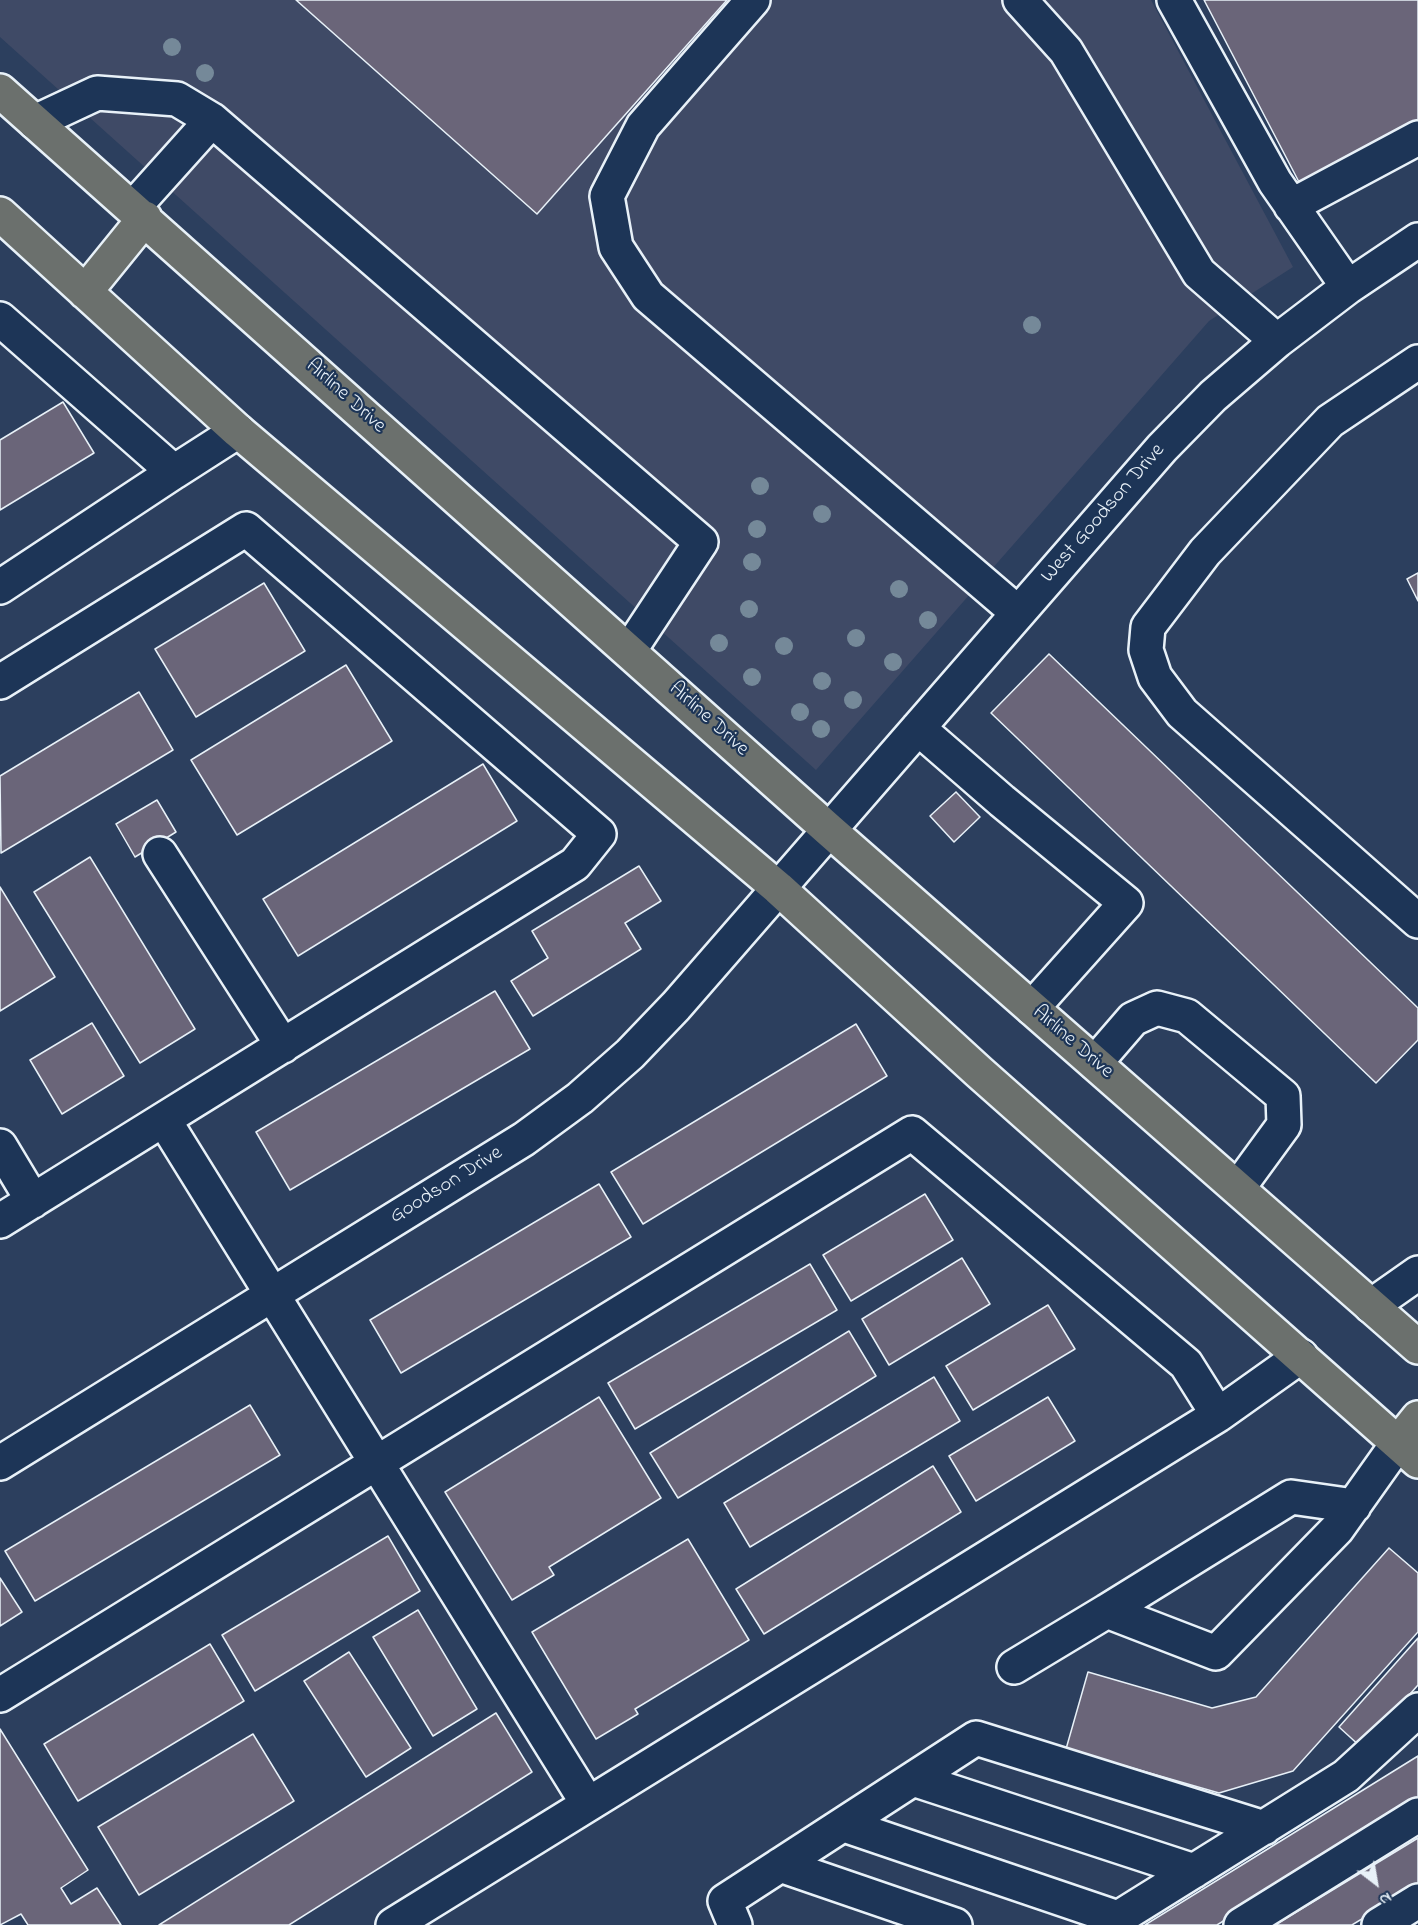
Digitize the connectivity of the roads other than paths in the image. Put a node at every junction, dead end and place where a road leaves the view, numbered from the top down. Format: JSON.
{"nodes":[{"id":1,"x":753,"y":0,"type":"edge"},
{"id":2,"x":1020,"y":0,"type":"edge"},
{"id":3,"x":1174,"y":0,"type":"edge"},
{"id":4,"x":0,"y":91,"type":"edge"},
{"id":5,"x":212,"y":120,"type":"junction"},
{"id":6,"x":35,"y":122,"type":"junction"},
{"id":7,"x":1418,"y":138,"type":"edge"},
{"id":8,"x":1291,"y":206,"type":"junction"},
{"id":9,"x":139,"y":213,"type":"junction"},
{"id":10,"x":0,"y":214,"type":"edge"},
{"id":11,"x":1418,"y":240,"type":"edge"},
{"id":12,"x":1348,"y":287,"type":"junction"},
{"id":13,"x":85,"y":292,"type":"junction"},
{"id":14,"x":0,"y":319,"type":"edge"},
{"id":15,"x":1277,"y":341,"type":"junction"},
{"id":16,"x":1418,"y":362,"type":"edge"},
{"id":17,"x":238,"y":431,"type":"junction"},
{"id":18,"x":174,"y":472,"type":"junction"},
{"id":19,"x":0,"y":587,"type":"edge"},
{"id":20,"x":1018,"y":613,"type":"junction"},
{"id":21,"x":629,"y":651,"type":"junction"},
{"id":22,"x":0,"y":682,"type":"edge"},
{"id":23,"x":918,"y":728,"type":"junction"},
{"id":24,"x":830,"y":830,"type":"junction"},
{"id":25,"x":160,"y":854,"type":"dead end"},
{"id":26,"x":778,"y":888,"type":"junction"},
{"id":27,"x":1418,"y":921,"type":"edge"},
{"id":28,"x":1032,"y":1008,"type":"junction"},
{"id":29,"x":283,"y":1046,"type":"junction"},
{"id":30,"x":1095,"y":1063,"type":"junction"},
{"id":31,"x":164,"y":1120,"type":"junction"},
{"id":32,"x":0,"y":1146,"type":"edge"},
{"id":33,"x":1238,"y":1188,"type":"junction"},
{"id":34,"x":33,"y":1201,"type":"junction"},
{"id":35,"x":0,"y":1221,"type":"edge"},
{"id":36,"x":1418,"y":1273,"type":"edge"},
{"id":37,"x":272,"y":1295,"type":"junction"},
{"id":38,"x":1371,"y":1306,"type":"junction"},
{"id":39,"x":1418,"y":1347,"type":"edge"},
{"id":40,"x":1301,"y":1356,"type":"junction"},
{"id":41,"x":1218,"y":1415,"type":"junction"},
{"id":42,"x":1411,"y":1441,"type":"edge"},
{"id":43,"x":0,"y":1463,"type":"edge"},
{"id":44,"x":377,"y":1463,"type":"junction"},
{"id":45,"x":1354,"y":1506,"type":"junction"},
{"id":46,"x":1107,"y":1611,"type":"junction"},
{"id":47,"x":1014,"y":1667,"type":"dead end"},
{"id":48,"x":0,"y":1695,"type":"edge"},
{"id":49,"x":1418,"y":1710,"type":"edge"},
{"id":50,"x":913,"y":1779,"type":"junction"},
{"id":51,"x":588,"y":1804,"type":"junction"},
{"id":52,"x":1418,"y":1815,"type":"edge"},
{"id":53,"x":843,"y":1825,"type":"junction"},
{"id":54,"x":1264,"y":1828,"type":"junction"},
{"id":55,"x":780,"y":1865,"type":"junction"},
{"id":56,"x":1194,"y":1870,"type":"junction"},
{"id":57,"x":1418,"y":1901,"type":"edge"},
{"id":58,"x":1112,"y":1921,"type":"edge"},
{"id":59,"x":393,"y":1925,"type":"edge"},
{"id":60,"x":735,"y":1925,"type":"edge"},
{"id":61,"x":955,"y":1925,"type":"edge"},
{"id":62,"x":1241,"y":1925,"type":"edge"},
{"id":63,"x":1379,"y":1925,"type":"edge"}],
"edges":[{"from":1,"to":20,"type":"street"},
{"from":2,"to":15,"type":"street"},
{"from":3,"to":8,"type":"street"},
{"from":4,"to":6,"type":"main road","name":"Airline Drive"},
{"from":5,"to":6,"type":"street"},
{"from":5,"to":9,"type":"street"},
{"from":5,"to":21,"type":"street"},
{"from":6,"to":9,"type":"main road","name":"Airline Drive"},
{"from":7,"to":8,"type":"street"},
{"from":8,"to":12,"type":"street"},
{"from":9,"to":13,"type":"main road"},
{"from":9,"to":21,"type":"main road","name":"Airline Drive"},
{"from":10,"to":13,"type":"main road"},
{"from":11,"to":12,"type":"street","name":"West Goodson Drive"},
{"from":12,"to":15,"type":"street","name":"West Goodson Drive"},
{"from":13,"to":17,"type":"main road"},
{"from":14,"to":18,"type":"street"},
{"from":15,"to":20,"type":"street","name":"West Goodson Drive"},
{"from":16,"to":27,"type":"street"},
{"from":17,"to":18,"type":"street"},
{"from":17,"to":26,"type":"main road"},
{"from":18,"to":19,"type":"street"},
{"from":20,"to":23,"type":"street","name":"West Goodson Drive"},
{"from":21,"to":24,"type":"main road","name":"Airline Drive"},
{"from":22,"to":29,"type":"street"},
{"from":23,"to":24,"type":"street","name":"West Goodson Drive"},
{"from":23,"to":28,"type":"street"},
{"from":24,"to":26,"type":"street","name":"Goodson Drive"},
{"from":24,"to":28,"type":"main road","name":"Airline Drive"},
{"from":25,"to":29,"type":"street"},
{"from":26,"to":37,"type":"street","name":"Goodson Drive"},
{"from":26,"to":40,"type":"main road"},
{"from":28,"to":30,"type":"main road","name":"Airline Drive"},
{"from":29,"to":31,"type":"street"},
{"from":30,"to":33,"type":"main road","name":"Airline Drive"},
{"from":30,"to":33,"type":"street"},
{"from":31,"to":34,"type":"street"},
{"from":31,"to":37,"type":"street"},
{"from":32,"to":34,"type":"street"},
{"from":33,"to":38,"type":"main road","name":"Airline Drive"},
{"from":34,"to":35,"type":"street"},
{"from":36,"to":38,"type":"street"},
{"from":37,"to":43,"type":"street","name":"Goodson Drive"},
{"from":37,"to":44,"type":"street"},
{"from":38,"to":39,"type":"main road","name":"Airline Drive"},
{"from":40,"to":41,"type":"street"},
{"from":40,"to":42,"type":"main road"},
{"from":41,"to":44,"type":"street"},
{"from":41,"to":51,"type":"street"},
{"from":42,"to":45,"type":"street"},
{"from":44,"to":48,"type":"street"},
{"from":44,"to":51,"type":"street"},
{"from":45,"to":46,"type":"street"},
{"from":45,"to":46,"type":"street"},
{"from":46,"to":47,"type":"street"},
{"from":49,"to":54,"type":"street"},
{"from":50,"to":53,"type":"street"},
{"from":50,"to":54,"type":"street"},
{"from":50,"to":56,"type":"street"},
{"from":51,"to":59,"type":"street"},
{"from":52,"to":62,"type":"street"},
{"from":53,"to":55,"type":"street"},
{"from":53,"to":58,"type":"street"},
{"from":54,"to":56,"type":"street"},
{"from":55,"to":60,"type":"street"},
{"from":55,"to":61,"type":"street"},
{"from":56,"to":58,"type":"street"},
{"from":57,"to":63,"type":"street"}]}
